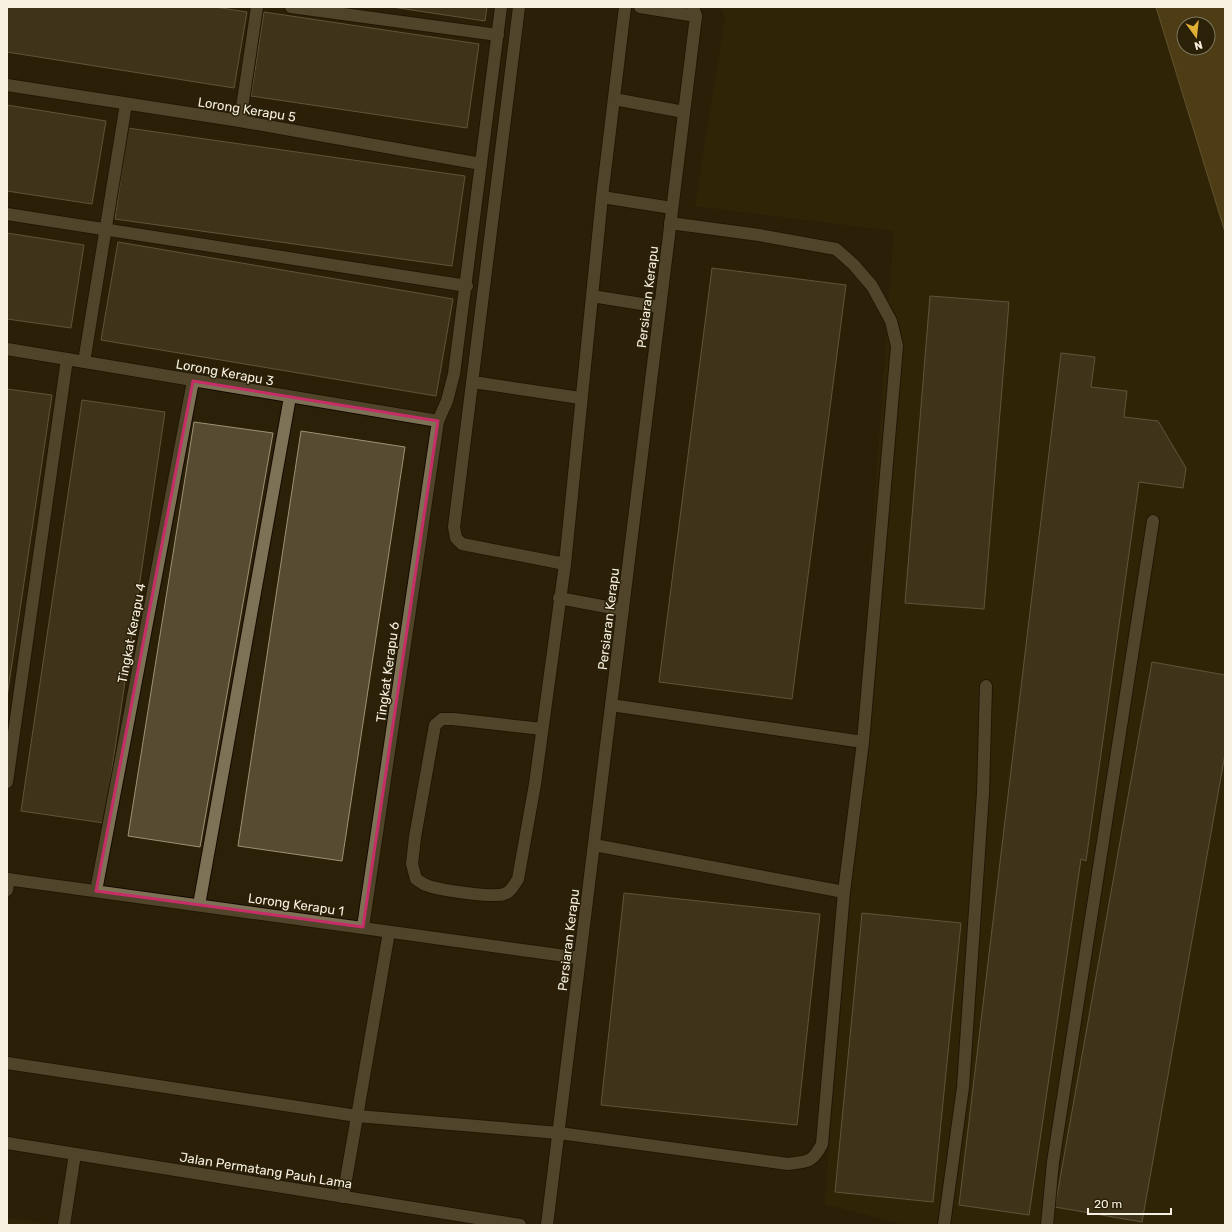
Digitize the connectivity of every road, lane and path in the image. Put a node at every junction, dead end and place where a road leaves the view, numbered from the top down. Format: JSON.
{"nodes":[{"id":1,"x":257,"y":7,"type":"edge"},
{"id":2,"x":291,"y":7,"type":"edge"},
{"id":3,"x":501,"y":7,"type":"edge"},
{"id":4,"x":519,"y":7,"type":"edge"},
{"id":5,"x":625,"y":7,"type":"edge"},
{"id":6,"x":640,"y":7,"type":"edge"},
{"id":7,"x":694,"y":11,"type":"edge"},
{"id":8,"x":498,"y":35,"type":"junction"},
{"id":9,"x":7,"y":85,"type":"edge"},
{"id":10,"x":614,"y":99,"type":"junction"},
{"id":11,"x":126,"y":104,"type":"junction"},
{"id":12,"x":684,"y":112,"type":"junction"},
{"id":13,"x":240,"y":121,"type":"junction"},
{"id":14,"x":481,"y":164,"type":"junction"},
{"id":15,"x":602,"y":197,"type":"junction"},
{"id":16,"x":672,"y":208,"type":"junction"},
{"id":17,"x":7,"y":214,"type":"edge"},
{"id":18,"x":670,"y":223,"type":"junction"},
{"id":19,"x":106,"y":229,"type":"junction"},
{"id":20,"x":467,"y":286,"type":"junction"},
{"id":21,"x":592,"y":296,"type":"junction"},
{"id":22,"x":660,"y":306,"type":"junction"},
{"id":23,"x":7,"y":349,"type":"edge"},
{"id":24,"x":67,"y":359,"type":"junction"},
{"id":25,"x":84,"y":362,"type":"junction"},
{"id":26,"x":193,"y":381,"type":"junction"},
{"id":27,"x":473,"y":382,"type":"junction"},
{"id":28,"x":290,"y":397,"type":"junction"},
{"id":29,"x":580,"y":398,"type":"junction"},
{"id":30,"x":438,"y":421,"type":"junction"},
{"id":31,"x":1153,"y":521,"type":"dead end"},
{"id":32,"x":565,"y":564,"type":"junction"},
{"id":33,"x":559,"y":598,"type":"junction"},
{"id":34,"x":623,"y":610,"type":"junction"},
{"id":35,"x":986,"y":686,"type":"dead end"},
{"id":36,"x":611,"y":705,"type":"junction"},
{"id":37,"x":542,"y":729,"type":"junction"},
{"id":38,"x":863,"y":742,"type":"junction"},
{"id":39,"x":7,"y":782,"type":"edge"},
{"id":40,"x":594,"y":845,"type":"junction"},
{"id":41,"x":8,"y":883,"type":"edge"},
{"id":42,"x":96,"y":891,"type":"junction"},
{"id":43,"x":844,"y":892,"type":"junction"},
{"id":44,"x":199,"y":905,"type":"junction"},
{"id":45,"x":363,"y":927,"type":"junction"},
{"id":46,"x":389,"y":932,"type":"junction"},
{"id":47,"x":580,"y":958,"type":"junction"},
{"id":48,"x":7,"y":1063,"type":"edge"},
{"id":49,"x":357,"y":1116,"type":"junction"},
{"id":50,"x":559,"y":1133,"type":"junction"},
{"id":51,"x":7,"y":1144,"type":"edge"},
{"id":52,"x":75,"y":1154,"type":"junction"},
{"id":53,"x":343,"y":1197,"type":"junction"},
{"id":54,"x":64,"y":1225,"type":"edge"},
{"id":55,"x":520,"y":1225,"type":"edge"},
{"id":56,"x":547,"y":1225,"type":"edge"},
{"id":57,"x":944,"y":1225,"type":"edge"},
{"id":58,"x":1047,"y":1225,"type":"edge"}],
"edges":[{"from":1,"to":13,"type":"street"},
{"from":2,"to":8,"type":"street"},
{"from":3,"to":8,"type":"street","name":"Tingkat Kerapu 6"},
{"from":4,"to":27,"type":"street"},
{"from":5,"to":10,"type":"street"},
{"from":6,"to":7,"type":"street"},
{"from":7,"to":12,"type":"street","name":"Persiaran Kerapu"},
{"from":8,"to":14,"type":"street","name":"Tingkat Kerapu 6"},
{"from":9,"to":11,"type":"street","name":"Lorong Kerapu 5"},
{"from":10,"to":12,"type":"street"},
{"from":10,"to":15,"type":"street"},
{"from":11,"to":13,"type":"street","name":"Lorong Kerapu 5"},
{"from":11,"to":19,"type":"street"},
{"from":12,"to":16,"type":"street","name":"Persiaran Kerapu"},
{"from":13,"to":14,"type":"street","name":"Lorong Kerapu 5"},
{"from":14,"to":20,"type":"street","name":"Tingkat Kerapu 6"},
{"from":15,"to":16,"type":"street"},
{"from":15,"to":21,"type":"street"},
{"from":16,"to":18,"type":"street","name":"Persiaran Kerapu"},
{"from":17,"to":19,"type":"street"},
{"from":18,"to":22,"type":"street","name":"Persiaran Kerapu"},
{"from":18,"to":38,"type":"street"},
{"from":19,"to":20,"type":"street"},
{"from":19,"to":25,"type":"street"},
{"from":20,"to":30,"type":"street","name":"Tingkat Kerapu 6"},
{"from":21,"to":22,"type":"street"},
{"from":21,"to":29,"type":"street"},
{"from":22,"to":34,"type":"street","name":"Persiaran Kerapu"},
{"from":23,"to":24,"type":"street","name":"Lorong Kerapu 3"},
{"from":24,"to":25,"type":"street","name":"Lorong Kerapu 3"},
{"from":24,"to":39,"type":"street"},
{"from":25,"to":26,"type":"street","name":"Lorong Kerapu 3"},
{"from":26,"to":28,"type":"street","name":"Lorong Kerapu 3"},
{"from":26,"to":42,"type":"street","name":"Tingkat Kerapu 4"},
{"from":27,"to":29,"type":"street"},
{"from":27,"to":32,"type":"street"},
{"from":28,"to":30,"type":"street","name":"Lorong Kerapu 3"},
{"from":28,"to":44,"type":"street"},
{"from":29,"to":32,"type":"street"},
{"from":30,"to":45,"type":"street","name":"Tingkat Kerapu 6"},
{"from":31,"to":58,"type":"street"},
{"from":32,"to":33,"type":"street"},
{"from":33,"to":34,"type":"street"},
{"from":33,"to":37,"type":"street"},
{"from":34,"to":36,"type":"street","name":"Persiaran Kerapu"},
{"from":35,"to":57,"type":"street"},
{"from":36,"to":38,"type":"street"},
{"from":36,"to":40,"type":"street","name":"Persiaran Kerapu"},
{"from":37,"to":37,"type":"street"},
{"from":38,"to":43,"type":"street"},
{"from":40,"to":43,"type":"street"},
{"from":40,"to":47,"type":"street","name":"Persiaran Kerapu"},
{"from":41,"to":42,"type":"street","name":"Lorong Kerapu 1"},
{"from":42,"to":44,"type":"street","name":"Lorong Kerapu 1"},
{"from":43,"to":50,"type":"street"},
{"from":44,"to":45,"type":"street","name":"Lorong Kerapu 1"},
{"from":45,"to":46,"type":"street","name":"Lorong Kerapu 1"},
{"from":46,"to":47,"type":"street","name":"Lorong Kerapu 1"},
{"from":46,"to":49,"type":"street"},
{"from":47,"to":50,"type":"street","name":"Persiaran Kerapu"},
{"from":48,"to":49,"type":"street"},
{"from":49,"to":50,"type":"street"},
{"from":49,"to":53,"type":"street"},
{"from":50,"to":56,"type":"street","name":"Persiaran Kerapu"},
{"from":51,"to":52,"type":"street","name":"Jalan Permatang Pauh Lama"},
{"from":52,"to":53,"type":"street","name":"Jalan Permatang Pauh Lama"},
{"from":52,"to":54,"type":"street"},
{"from":53,"to":55,"type":"street","name":"Jalan Permatang Pauh Lama"}]}
